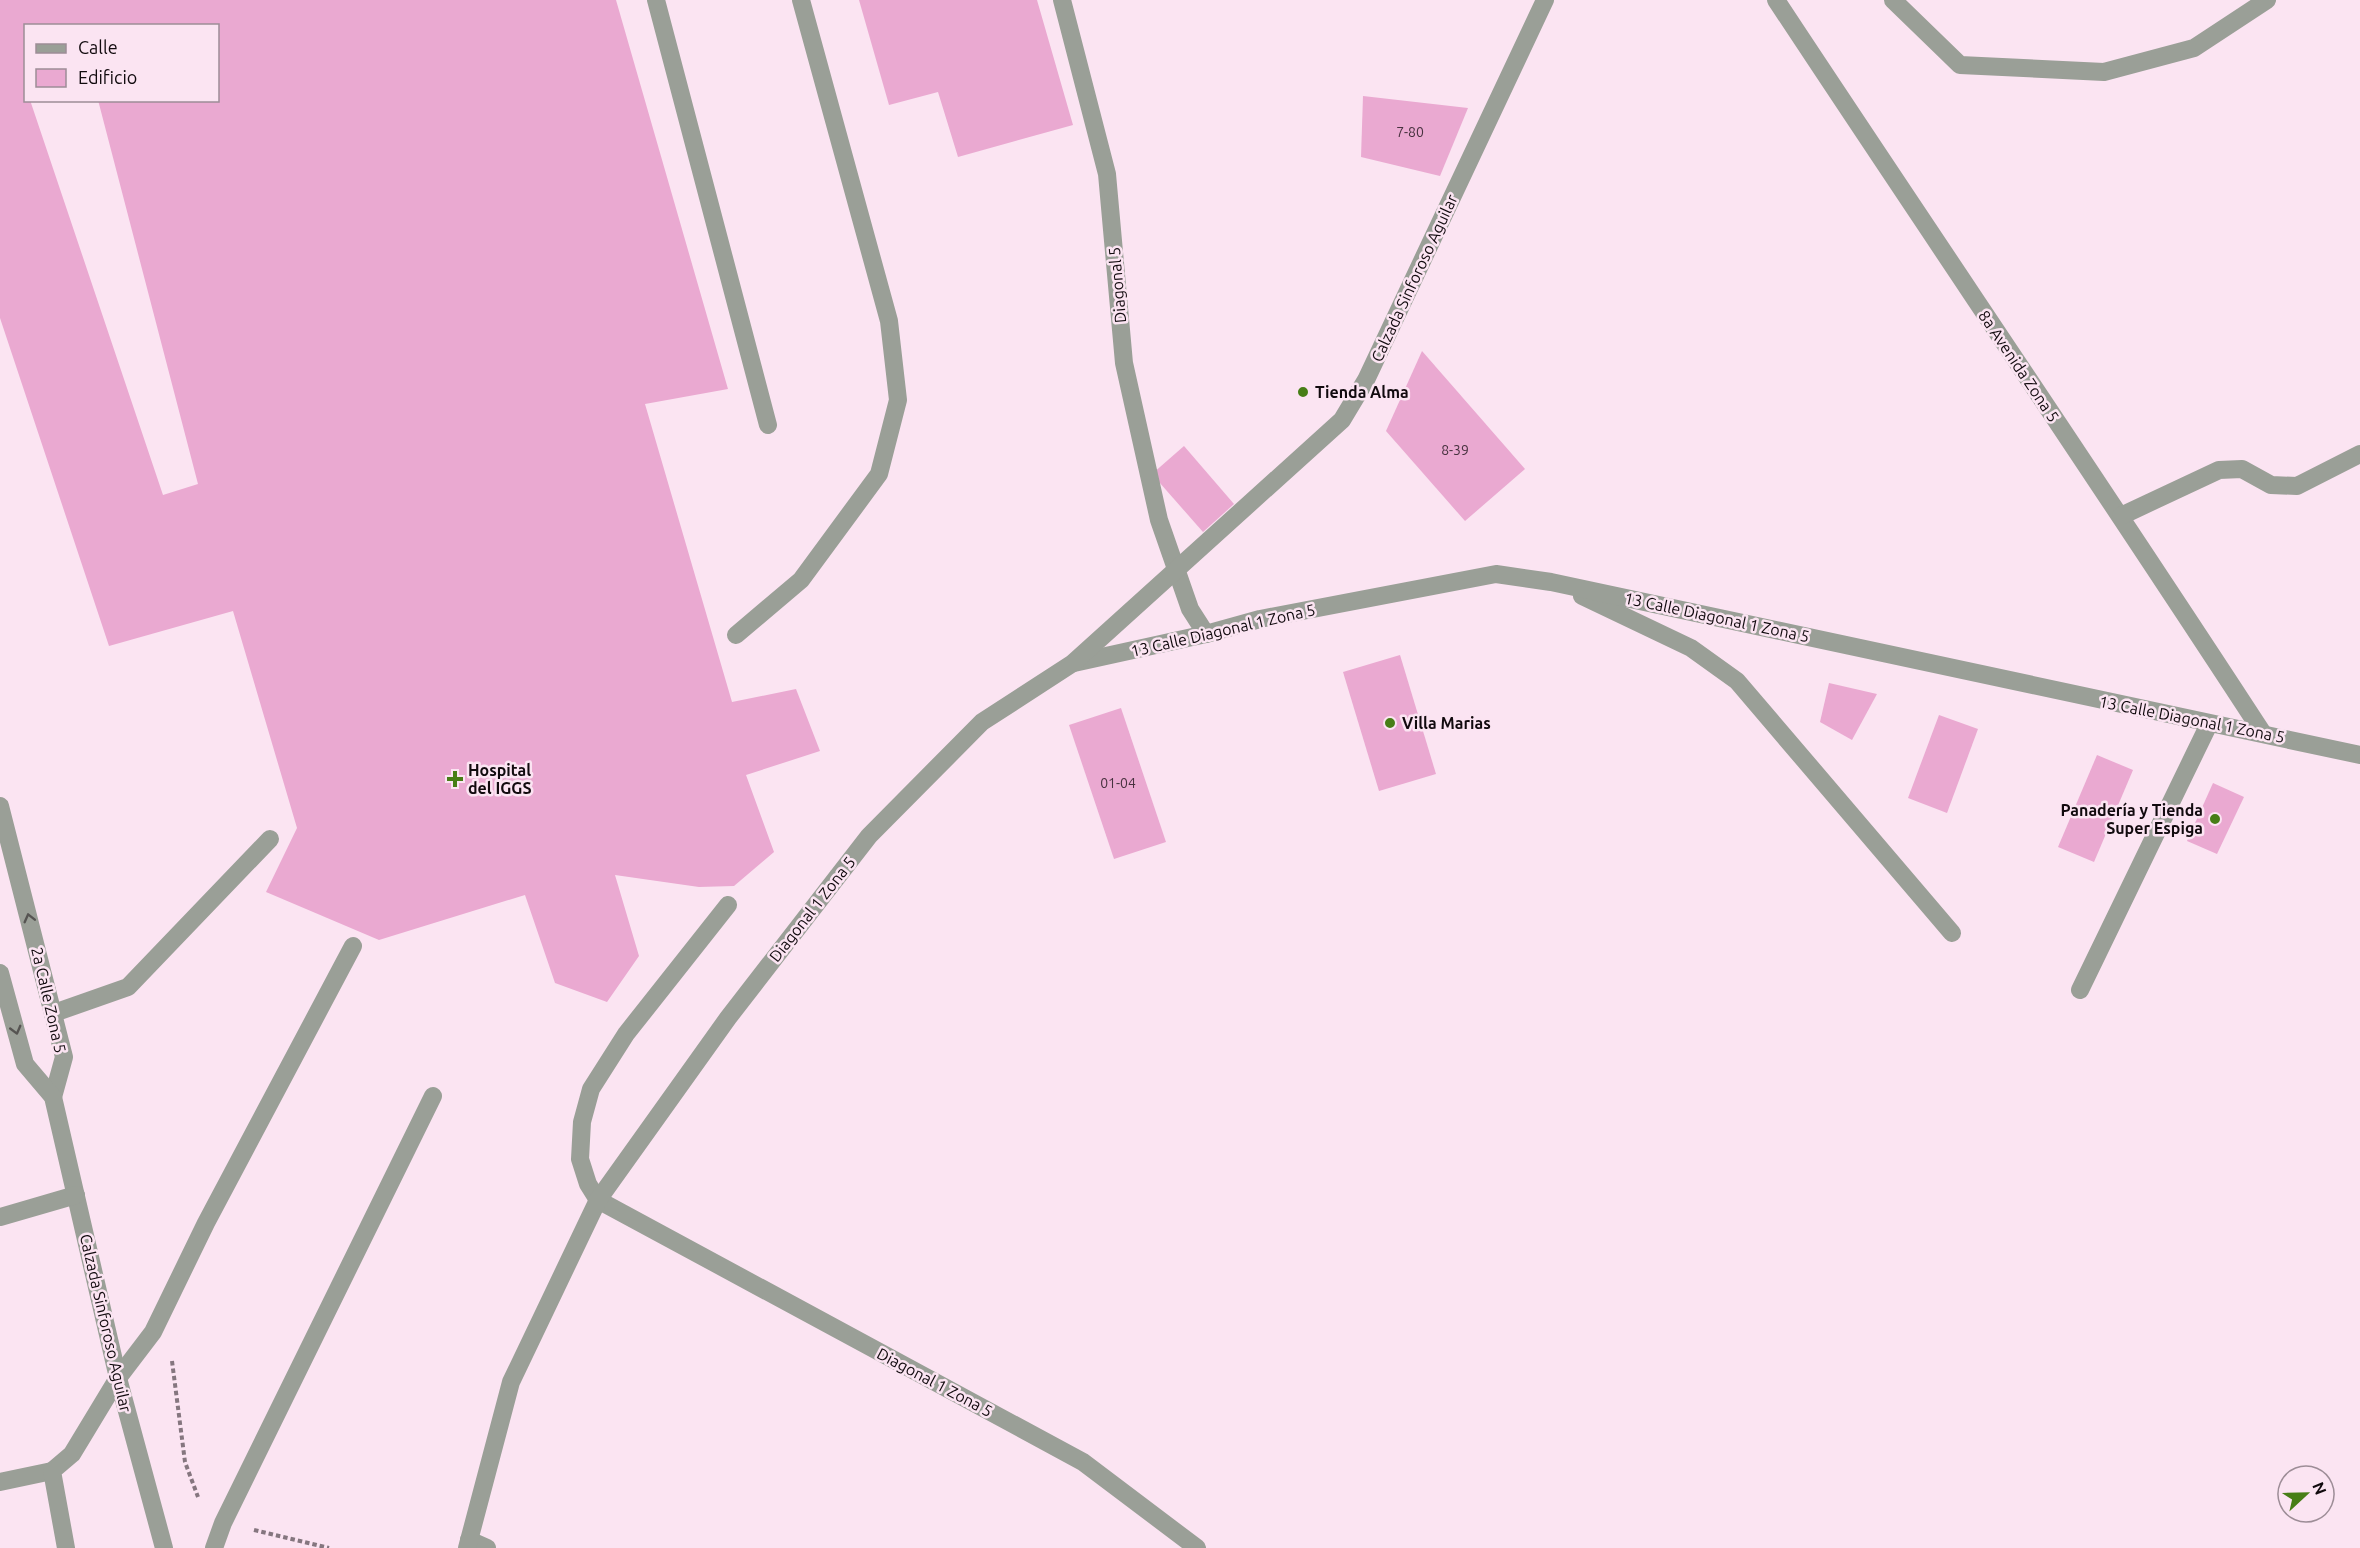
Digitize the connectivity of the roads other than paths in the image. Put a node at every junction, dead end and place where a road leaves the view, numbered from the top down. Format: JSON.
{"nodes":[{"id":1,"x":656,"y":0,"type":"edge"},
{"id":2,"x":801,"y":0,"type":"edge"},
{"id":3,"x":1062,"y":0,"type":"edge"},
{"id":4,"x":1545,"y":0,"type":"edge"},
{"id":5,"x":1776,"y":0,"type":"edge"},
{"id":6,"x":1893,"y":0,"type":"edge"},
{"id":7,"x":2267,"y":0,"type":"edge"},
{"id":8,"x":768,"y":425,"type":"dead end"},
{"id":9,"x":2360,"y":454,"type":"edge"},
{"id":10,"x":2121,"y":516,"type":"junction"},
{"id":11,"x":1176,"y":570,"type":"junction"},
{"id":12,"x":1551,"y":582,"type":"junction"},
{"id":13,"x":1206,"y":634,"type":"junction"},
{"id":14,"x":736,"y":635,"type":"dead end"},
{"id":15,"x":1073,"y":663,"type":"junction"},
{"id":16,"x":2209,"y":724,"type":"junction"},
{"id":17,"x":2262,"y":732,"type":"junction"},
{"id":18,"x":2360,"y":755,"type":"edge"},
{"id":19,"x":0,"y":806,"type":"edge"},
{"id":20,"x":270,"y":839,"type":"dead end"},
{"id":21,"x":728,"y":905,"type":"dead end"},
{"id":22,"x":1953,"y":933,"type":"dead end"},
{"id":23,"x":353,"y":946,"type":"dead end"},
{"id":24,"x":0,"y":973,"type":"edge"},
{"id":25,"x":2080,"y":990,"type":"dead end"},
{"id":26,"x":54,"y":1013,"type":"junction"},
{"id":27,"x":433,"y":1096,"type":"dead end"},
{"id":28,"x":53,"y":1097,"type":"junction"},
{"id":29,"x":76,"y":1195,"type":"junction"},
{"id":30,"x":598,"y":1200,"type":"junction"},
{"id":31,"x":0,"y":1217,"type":"edge"},
{"id":32,"x":118,"y":1378,"type":"junction"},
{"id":33,"x":52,"y":1472,"type":"junction"},
{"id":34,"x":0,"y":1482,"type":"edge"},
{"id":35,"x":468,"y":1544,"type":"edge"},
{"id":36,"x":66,"y":1548,"type":"edge"},
{"id":37,"x":164,"y":1548,"type":"edge"},
{"id":38,"x":214,"y":1548,"type":"edge"},
{"id":39,"x":487,"y":1548,"type":"edge"},
{"id":40,"x":1197,"y":1548,"type":"edge"}],
"edges":[{"from":1,"to":8,"type":"street"},
{"from":2,"to":14,"type":"street"},
{"from":3,"to":11,"type":"street","name":"Diagonal 5"},
{"from":4,"to":11,"type":"street","name":"Calzada Sinforoso Aguilar"},
{"from":5,"to":10,"type":"street","name":"8a Avenida Zona 5"},
{"from":6,"to":7,"type":"street"},
{"from":9,"to":10,"type":"street"},
{"from":10,"to":17,"type":"street","name":"8a Avenida Zona 5"},
{"from":11,"to":13,"type":"street","name":"Diagonal 5"},
{"from":11,"to":15,"type":"street","name":"Calzada Sinforoso Aguilar"},
{"from":12,"to":13,"type":"street","name":"13 Calle Diagonal 1 Zona 5"},
{"from":12,"to":16,"type":"street","name":"13 Calle Diagonal 1 Zona 5"},
{"from":12,"to":22,"type":"street"},
{"from":13,"to":15,"type":"street","name":"13 Calle Diagonal 1 Zona 5"},
{"from":15,"to":30,"type":"street","name":"Diagonal 1 Zona 5"},
{"from":16,"to":17,"type":"street","name":"13 Calle Diagonal 1 Zona 5"},
{"from":16,"to":25,"type":"street"},
{"from":17,"to":18,"type":"street","name":"13 Calle Diagonal 1 Zona 5"},
{"from":26,"to":19,"type":"street","name":"2a Calle Zona 5","one_way":true},
{"from":20,"to":26,"type":"street"},
{"from":21,"to":30,"type":"street"},
{"from":23,"to":32,"type":"street"},
{"from":24,"to":28,"type":"street","one_way":true},
{"from":26,"to":28,"type":"street","name":"2a Calle Zona 5"},
{"from":27,"to":38,"type":"street"},
{"from":28,"to":29,"type":"street","name":"Calzada Sinforoso Aguilar"},
{"from":29,"to":31,"type":"street"},
{"from":29,"to":32,"type":"street","name":"Calzada Sinforoso Aguilar"},
{"from":30,"to":35,"type":"street","name":"Diagonal 1 Zona 5"},
{"from":30,"to":40,"type":"street","name":"Diagonal 1 Zona 5"},
{"from":32,"to":33,"type":"street"},
{"from":32,"to":37,"type":"street","name":"Calzada Sinforoso Aguilar"},
{"from":33,"to":34,"type":"street"},
{"from":33,"to":36,"type":"street"},
{"from":35,"to":39,"type":"street"}]}
